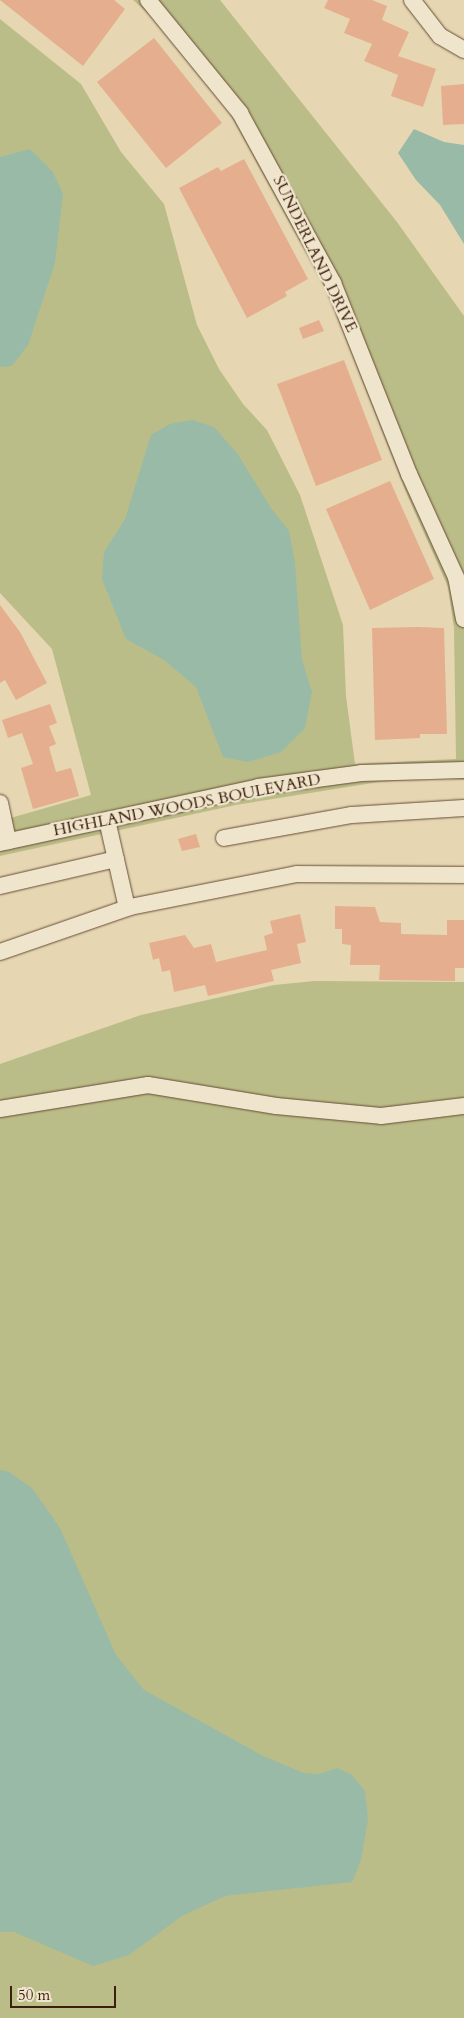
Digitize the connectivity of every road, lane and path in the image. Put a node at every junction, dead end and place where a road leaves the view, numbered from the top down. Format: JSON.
{"nodes":[{"id":1,"x":148,"y":0,"type":"edge"},
{"id":2,"x":412,"y":0,"type":"edge"},
{"id":3,"x":464,"y":50,"type":"edge"},
{"id":4,"x":464,"y":619,"type":"edge"},
{"id":5,"x":464,"y":770,"type":"edge"},
{"id":6,"x":0,"y":803,"type":"edge"},
{"id":7,"x":464,"y":808,"type":"edge"},
{"id":8,"x":107,"y":820,"type":"junction"},
{"id":9,"x":224,"y":838,"type":"dead end"},
{"id":10,"x":4,"y":842,"type":"edge"},
{"id":11,"x":116,"y":859,"type":"junction"},
{"id":12,"x":464,"y":875,"type":"edge"},
{"id":13,"x":0,"y":886,"type":"edge"},
{"id":14,"x":127,"y":908,"type":"junction"},
{"id":15,"x":0,"y":952,"type":"edge"},
{"id":16,"x":464,"y":1106,"type":"edge"},
{"id":17,"x":0,"y":1109,"type":"edge"}],
"edges":[{"from":1,"to":4,"type":"street","name":"SUNDERLAND DRIVE"},
{"from":2,"to":3,"type":"street"},
{"from":5,"to":8,"type":"street","name":"HIGHLAND WOODS BOULEVARD"},
{"from":6,"to":10,"type":"street"},
{"from":7,"to":9,"type":"street"},
{"from":8,"to":10,"type":"street","name":"HIGHLAND WOODS BOULEVARD"},
{"from":8,"to":11,"type":"street"},
{"from":11,"to":13,"type":"street"},
{"from":11,"to":14,"type":"street"},
{"from":12,"to":14,"type":"street"},
{"from":14,"to":15,"type":"street"},
{"from":16,"to":17,"type":"street"}]}
